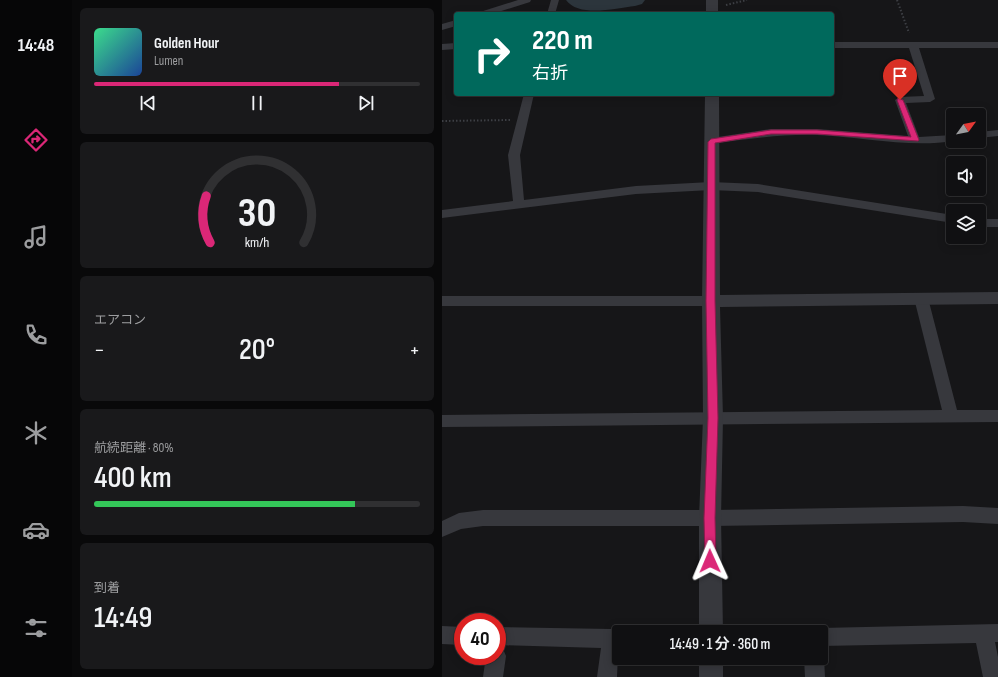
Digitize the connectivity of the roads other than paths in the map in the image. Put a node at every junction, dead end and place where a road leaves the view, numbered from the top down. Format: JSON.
{"nodes":[{"id":1,"x":527,"y":0,"type":"edge"},
{"id":2,"x":555,"y":0,"type":"edge"},
{"id":3,"x":489,"y":12,"type":"edge"},
{"id":4,"x":552,"y":12,"type":"edge"},
{"id":5,"x":454,"y":24,"type":"edge"},
{"id":6,"x":442,"y":27,"type":"edge"},
{"id":7,"x":834,"y":45,"type":"edge"},
{"id":8,"x":913,"y":45,"type":"junction"},
{"id":9,"x":998,"y":45,"type":"edge"},
{"id":10,"x":454,"y":46,"type":"edge"},
{"id":11,"x":442,"y":47,"type":"edge"},
{"id":12,"x":528,"y":96,"type":"edge"},
{"id":13,"x":712,"y":96,"type":"edge"},
{"id":14,"x":998,"y":133,"type":"edge"},
{"id":15,"x":986,"y":134,"type":"edge"},
{"id":16,"x":946,"y":139,"type":"edge"},
{"id":17,"x":915,"y":140,"type":"junction"},
{"id":18,"x":711,"y":142,"type":"junction"},
{"id":19,"x":711,"y":186,"type":"junction"},
{"id":20,"x":519,"y":204,"type":"junction"},
{"id":21,"x":442,"y":214,"type":"edge"},
{"id":22,"x":946,"y":217,"type":"edge"},
{"id":23,"x":986,"y":223,"type":"edge"},
{"id":24,"x":998,"y":223,"type":"edge"},
{"id":25,"x":921,"y":298,"type":"junction"},
{"id":26,"x":998,"y":298,"type":"edge"},
{"id":27,"x":442,"y":301,"type":"edge"},
{"id":28,"x":711,"y":301,"type":"junction"},
{"id":29,"x":998,"y":416,"type":"edge"},
{"id":30,"x":951,"y":417,"type":"junction"},
{"id":31,"x":713,"y":418,"type":"junction"},
{"id":32,"x":442,"y":420,"type":"edge"},
{"id":33,"x":998,"y":516,"type":"edge"},
{"id":34,"x":710,"y":518,"type":"junction"},
{"id":35,"x":442,"y":529,"type":"edge"},
{"id":36,"x":711,"y":625,"type":"edge"},
{"id":37,"x":991,"y":633,"type":"edge"},
{"id":38,"x":442,"y":635,"type":"edge"},
{"id":39,"x":454,"y":636,"type":"edge"},
{"id":40,"x":828,"y":638,"type":"edge"},
{"id":41,"x":612,"y":639,"type":"edge"},
{"id":42,"x":506,"y":642,"type":"edge"},
{"id":43,"x":612,"y":653,"type":"edge"},
{"id":44,"x":495,"y":665,"type":"edge"},
{"id":45,"x":711,"y":665,"type":"edge"},
{"id":46,"x":814,"y":665,"type":"edge"},
{"id":47,"x":493,"y":677,"type":"edge"},
{"id":48,"x":607,"y":677,"type":"edge"},
{"id":49,"x":711,"y":677,"type":"edge"},
{"id":50,"x":815,"y":677,"type":"edge"},
{"id":51,"x":993,"y":677,"type":"edge"}],
"edges":[{"from":1,"to":3,"type":"street"},
{"from":2,"to":4,"type":"street"},
{"from":5,"to":6,"type":"street"},
{"from":7,"to":8,"type":"street"},
{"from":8,"to":9,"type":"street"},
{"from":8,"to":17,"type":"street"},
{"from":10,"to":11,"type":"street"},
{"from":12,"to":20,"type":"street"},
{"from":13,"to":18,"type":"street"},
{"from":14,"to":15,"type":"street"},
{"from":16,"to":17,"type":"street"},
{"from":17,"to":18,"type":"street"},
{"from":18,"to":19,"type":"street"},
{"from":19,"to":20,"type":"street"},
{"from":19,"to":22,"type":"street"},
{"from":19,"to":28,"type":"street"},
{"from":20,"to":21,"type":"street"},
{"from":23,"to":24,"type":"street"},
{"from":25,"to":26,"type":"street"},
{"from":25,"to":28,"type":"street"},
{"from":25,"to":30,"type":"street"},
{"from":27,"to":28,"type":"street"},
{"from":28,"to":31,"type":"street"},
{"from":29,"to":30,"type":"street"},
{"from":30,"to":31,"type":"street"},
{"from":31,"to":32,"type":"street"},
{"from":31,"to":34,"type":"street"},
{"from":33,"to":34,"type":"street"},
{"from":34,"to":35,"type":"street"},
{"from":34,"to":36,"type":"street"},
{"from":37,"to":40,"type":"street"},
{"from":37,"to":51,"type":"street"},
{"from":38,"to":39,"type":"street"},
{"from":41,"to":42,"type":"street"},
{"from":43,"to":48,"type":"street"},
{"from":44,"to":47,"type":"street"},
{"from":45,"to":49,"type":"street"},
{"from":46,"to":50,"type":"street"}]}
